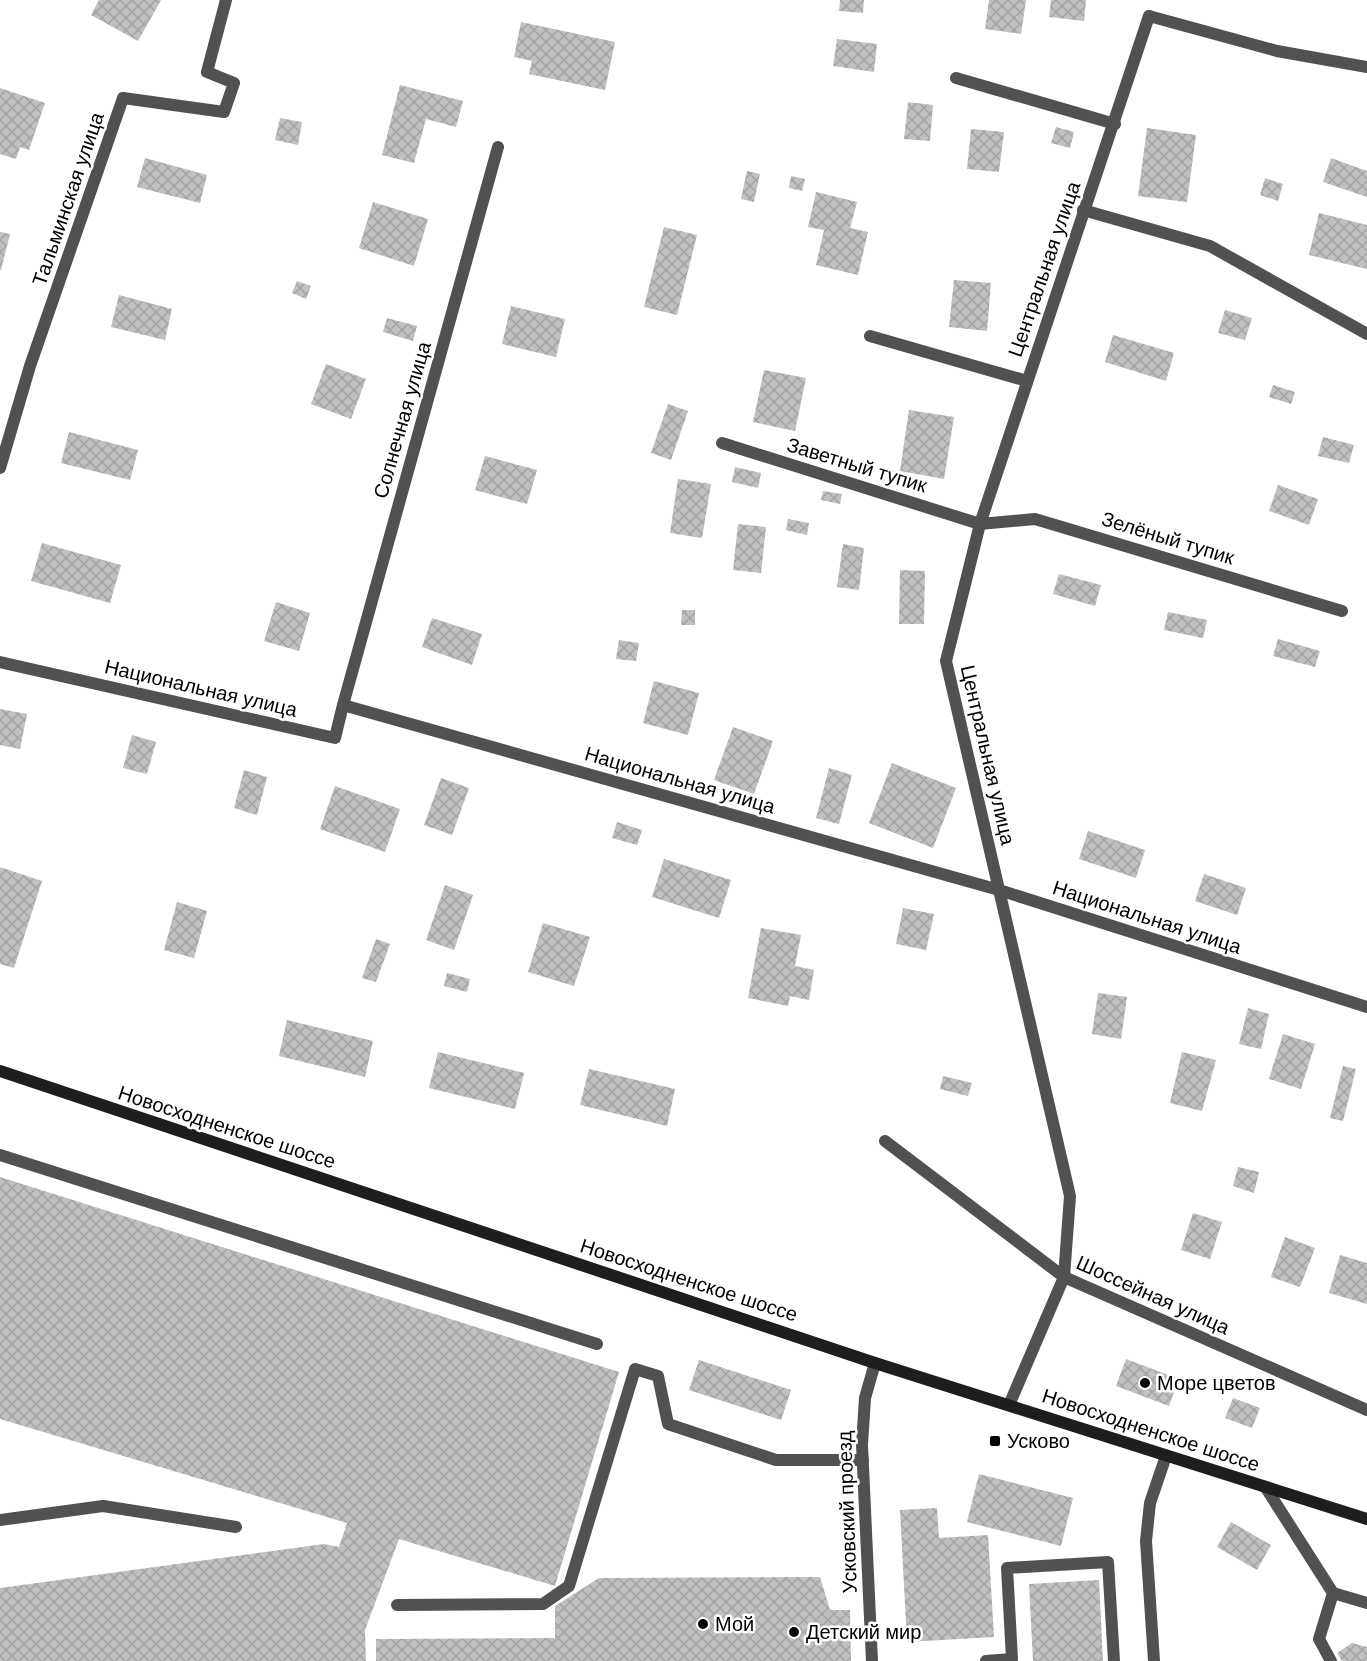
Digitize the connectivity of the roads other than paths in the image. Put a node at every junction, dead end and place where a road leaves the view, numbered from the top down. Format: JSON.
{"nodes":[{"id":1,"x":226,"y":0,"type":"edge"},
{"id":2,"x":1367,"y":67,"type":"edge"},
{"id":3,"x":956,"y":78,"type":"dead end"},
{"id":4,"x":1115,"y":124,"type":"junction"},
{"id":5,"x":498,"y":147,"type":"dead end"},
{"id":6,"x":1083,"y":210,"type":"junction"},
{"id":7,"x":1367,"y":334,"type":"edge"},
{"id":8,"x":870,"y":336,"type":"dead end"},
{"id":9,"x":1027,"y":381,"type":"junction"},
{"id":10,"x":722,"y":443,"type":"dead end"},
{"id":11,"x":0,"y":468,"type":"edge"},
{"id":12,"x":980,"y":524,"type":"junction"},
{"id":13,"x":1342,"y":611,"type":"dead end"},
{"id":14,"x":0,"y":662,"type":"edge"},
{"id":15,"x":343,"y":705,"type":"junction"},
{"id":16,"x":999,"y":890,"type":"junction"},
{"id":17,"x":1367,"y":1007,"type":"edge"},
{"id":18,"x":0,"y":1071,"type":"edge"},
{"id":19,"x":885,"y":1140,"type":"dead end"},
{"id":20,"x":0,"y":1155,"type":"edge"},
{"id":21,"x":1064,"y":1277,"type":"junction"},
{"id":22,"x":597,"y":1344,"type":"dead end"},
{"id":23,"x":875,"y":1363,"type":"junction"},
{"id":24,"x":1009,"y":1406,"type":"junction"},
{"id":25,"x":1367,"y":1410,"type":"edge"},
{"id":26,"x":1166,"y":1456,"type":"junction"},
{"id":27,"x":863,"y":1460,"type":"junction"},
{"id":28,"x":1266,"y":1488,"type":"junction"},
{"id":29,"x":1367,"y":1519,"type":"edge"},
{"id":30,"x":0,"y":1520,"type":"edge"},
{"id":31,"x":236,"y":1527,"type":"dead end"},
{"id":32,"x":1333,"y":1593,"type":"junction"},
{"id":33,"x":1367,"y":1603,"type":"edge"},
{"id":34,"x":397,"y":1605,"type":"dead end"},
{"id":35,"x":872,"y":1661,"type":"edge"},
{"id":36,"x":986,"y":1661,"type":"edge"},
{"id":37,"x":1114,"y":1661,"type":"edge"},
{"id":38,"x":1154,"y":1661,"type":"edge"},
{"id":39,"x":1330,"y":1661,"type":"edge"}],
"edges":[{"from":1,"to":11,"type":"street","name":"Тальминская улица"},
{"from":2,"to":4,"type":"street","name":"Центральная улица"},
{"from":3,"to":4,"type":"street"},
{"from":4,"to":6,"type":"street","name":"Центральная улица"},
{"from":5,"to":15,"type":"street","name":"Солнечная улица"},
{"from":6,"to":7,"type":"street"},
{"from":6,"to":9,"type":"street","name":"Центральная улица"},
{"from":8,"to":9,"type":"street"},
{"from":9,"to":12,"type":"street","name":"Центральная улица"},
{"from":10,"to":12,"type":"street","name":"Заветный тупик"},
{"from":12,"to":13,"type":"street","name":"Зелёный тупик"},
{"from":12,"to":16,"type":"street","name":"Центральная улица"},
{"from":14,"to":15,"type":"street","name":"Национальная улица"},
{"from":15,"to":16,"type":"street","name":"Национальная улица"},
{"from":16,"to":17,"type":"street","name":"Национальная улица"},
{"from":16,"to":21,"type":"street","name":"Центральная улица"},
{"from":18,"to":23,"type":"main road","name":"Новосходненское шоссе"},
{"from":19,"to":21,"type":"street","name":"Шоссейная улица"},
{"from":20,"to":22,"type":"street"},
{"from":21,"to":24,"type":"street","name":"Центральная улица"},
{"from":21,"to":25,"type":"street","name":"Шоссейная улица"},
{"from":23,"to":24,"type":"main road","name":"Новосходненское шоссе"},
{"from":23,"to":27,"type":"street","name":"Усковский проезд"},
{"from":24,"to":26,"type":"main road","name":"Новосходненское шоссе"},
{"from":26,"to":28,"type":"main road","name":"Новосходненское шоссе"},
{"from":26,"to":38,"type":"street"},
{"from":27,"to":34,"type":"street"},
{"from":27,"to":35,"type":"street","name":"Усковский проезд"},
{"from":28,"to":29,"type":"main road","name":"Новосходненское шоссе"},
{"from":28,"to":32,"type":"street"},
{"from":30,"to":31,"type":"street"},
{"from":32,"to":33,"type":"street"},
{"from":32,"to":39,"type":"street"},
{"from":36,"to":37,"type":"street"}]}
